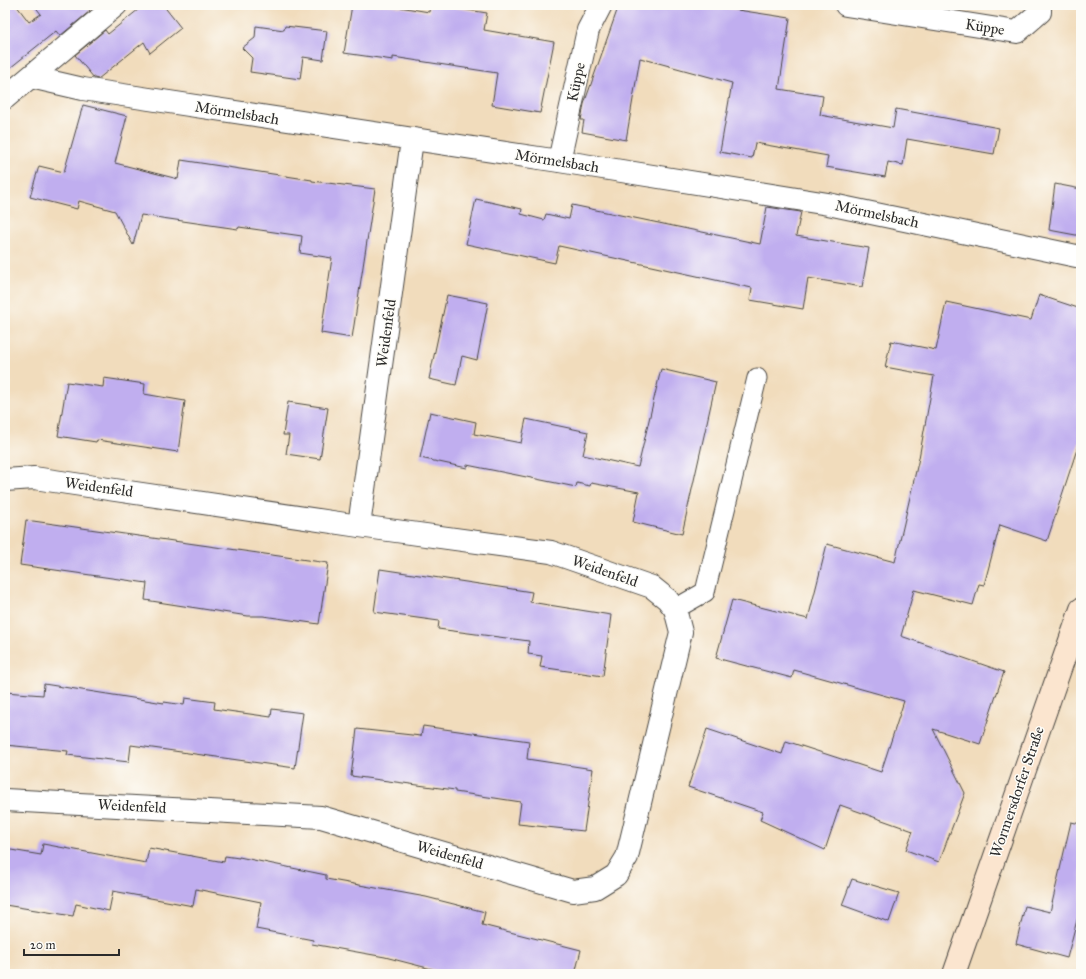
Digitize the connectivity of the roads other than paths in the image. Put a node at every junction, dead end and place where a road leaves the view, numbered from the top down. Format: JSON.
{"nodes":[{"id":1,"x":116,"y":5,"type":"edge"},
{"id":2,"x":601,"y":5,"type":"edge"},
{"id":3,"x":846,"y":5,"type":"edge"},
{"id":4,"x":1040,"y":5,"type":"edge"},
{"id":5,"x":31,"y":77,"type":"junction"},
{"id":6,"x":5,"y":98,"type":"edge"},
{"id":7,"x":412,"y":140,"type":"junction"},
{"id":8,"x":559,"y":161,"type":"junction"},
{"id":9,"x":1081,"y":257,"type":"edge"},
{"id":10,"x":757,"y":378,"type":"dead end"},
{"id":11,"x":5,"y":480,"type":"edge"},
{"id":12,"x":360,"y":526,"type":"junction"},
{"id":13,"x":675,"y":609,"type":"junction"},
{"id":14,"x":1081,"y":609,"type":"edge"},
{"id":15,"x":5,"y":800,"type":"edge"},
{"id":16,"x":954,"y":974,"type":"edge"}],
"edges":[{"from":1,"to":5,"type":"street"},
{"from":2,"to":8,"type":"street","name":"Küppe"},
{"from":3,"to":4,"type":"street","name":"Küppe"},
{"from":5,"to":6,"type":"street"},
{"from":5,"to":7,"type":"street","name":"Mörmelsbach"},
{"from":7,"to":8,"type":"street","name":"Mörmelsbach"},
{"from":7,"to":12,"type":"street","name":"Weidenfeld"},
{"from":8,"to":9,"type":"street","name":"Mörmelsbach"},
{"from":10,"to":13,"type":"lane"},
{"from":11,"to":12,"type":"street","name":"Weidenfeld"},
{"from":12,"to":13,"type":"street","name":"Weidenfeld"},
{"from":13,"to":15,"type":"street","name":"Weidenfeld"},
{"from":14,"to":16,"type":"main road","name":"Wormersdorfer Straße"}]}
